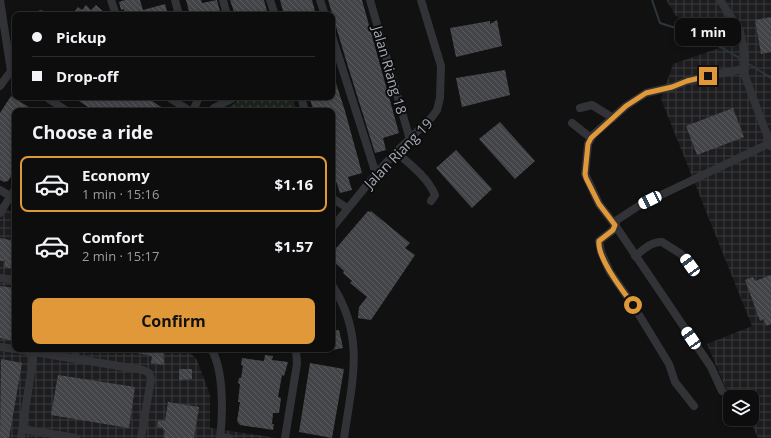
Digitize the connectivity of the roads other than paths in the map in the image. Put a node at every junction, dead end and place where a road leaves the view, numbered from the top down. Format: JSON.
{"nodes":[{"id":1,"x":0,"y":0,"type":"edge"},
{"id":2,"x":111,"y":0,"type":"edge"},
{"id":3,"x":175,"y":0,"type":"edge"},
{"id":4,"x":223,"y":0,"type":"edge"},
{"id":5,"x":270,"y":0,"type":"edge"},
{"id":6,"x":320,"y":0,"type":"edge"},
{"id":7,"x":370,"y":0,"type":"edge"},
{"id":8,"x":421,"y":0,"type":"edge"},
{"id":9,"x":720,"y":0,"type":"edge"},
{"id":10,"x":115,"y":12,"type":"edge"},
{"id":11,"x":178,"y":12,"type":"edge"},
{"id":12,"x":226,"y":12,"type":"edge"},
{"id":13,"x":274,"y":12,"type":"edge"},
{"id":14,"x":324,"y":12,"type":"edge"},
{"id":15,"x":335,"y":45,"type":"edge"},
{"id":16,"x":744,"y":67,"type":"junction"},
{"id":17,"x":12,"y":68,"type":"edge"},
{"id":18,"x":12,"y":75,"type":"edge"},
{"id":19,"x":0,"y":86,"type":"edge"},
{"id":20,"x":50,"y":100,"type":"edge"},
{"id":21,"x":173,"y":100,"type":"edge"},
{"id":22,"x":229,"y":100,"type":"edge"},
{"id":23,"x":61,"y":108,"type":"edge"},
{"id":24,"x":187,"y":108,"type":"edge"},
{"id":25,"x":214,"y":108,"type":"edge"},
{"id":26,"x":580,"y":108,"type":"dead end"},
{"id":27,"x":613,"y":118,"type":"junction"},
{"id":28,"x":572,"y":123,"type":"dead end"},
{"id":29,"x":591,"y":138,"type":"junction"},
{"id":30,"x":410,"y":140,"type":"junction"},
{"id":31,"x":770,"y":145,"type":"edge"},
{"id":32,"x":396,"y":152,"type":"junction"},
{"id":33,"x":376,"y":174,"type":"junction"},
{"id":34,"x":0,"y":190,"type":"edge"},
{"id":35,"x":12,"y":197,"type":"edge"},
{"id":36,"x":12,"y":199,"type":"edge"},
{"id":37,"x":335,"y":200,"type":"edge"},
{"id":38,"x":430,"y":201,"type":"dead end"},
{"id":39,"x":347,"y":208,"type":"junction"},
{"id":40,"x":0,"y":213,"type":"edge"},
{"id":41,"x":335,"y":224,"type":"edge"},
{"id":42,"x":615,"y":225,"type":"junction"},
{"id":43,"x":635,"y":256,"type":"junction"},
{"id":44,"x":690,"y":265,"type":"dead end"},
{"id":45,"x":0,"y":278,"type":"edge"},
{"id":46,"x":12,"y":280,"type":"edge"},
{"id":47,"x":335,"y":290,"type":"edge"},
{"id":48,"x":0,"y":346,"type":"edge"},
{"id":49,"x":12,"y":348,"type":"edge"},
{"id":50,"x":34,"y":352,"type":"joint"},
{"id":51,"x":75,"y":352,"type":"edge"},
{"id":52,"x":213,"y":352,"type":"edge"},
{"id":53,"x":296,"y":352,"type":"edge"},
{"id":54,"x":74,"y":358,"type":"junction"},
{"id":55,"x":722,"y":391,"type":"dead end"},
{"id":56,"x":694,"y":406,"type":"dead end"},
{"id":57,"x":22,"y":429,"type":"junction"},
{"id":58,"x":66,"y":437,"type":"edge"},
{"id":59,"x":21,"y":438,"type":"edge"},
{"id":60,"x":76,"y":438,"type":"edge"},
{"id":61,"x":141,"y":438,"type":"edge"},
{"id":62,"x":220,"y":438,"type":"edge"},
{"id":63,"x":229,"y":438,"type":"edge"},
{"id":64,"x":285,"y":438,"type":"edge"},
{"id":65,"x":344,"y":438,"type":"edge"}],
"edges":[{"from":1,"to":17,"type":"street"},
{"from":2,"to":10,"type":"street"},
{"from":3,"to":11,"type":"street"},
{"from":4,"to":12,"type":"street"},
{"from":5,"to":13,"type":"street"},
{"from":6,"to":14,"type":"street"},
{"from":7,"to":30,"type":"street","name":"Jalan Riang 18"},
{"from":8,"to":30,"type":"street","name":"Jalan Riang 19"},
{"from":9,"to":16,"type":"street"},
{"from":15,"to":33,"type":"street"},
{"from":16,"to":27,"type":"street"},
{"from":16,"to":31,"type":"street"},
{"from":18,"to":19,"type":"street"},
{"from":20,"to":23,"type":"street"},
{"from":21,"to":24,"type":"street"},
{"from":22,"to":25,"type":"street"},
{"from":26,"to":27,"type":"street"},
{"from":27,"to":29,"type":"street"},
{"from":28,"to":29,"type":"street"},
{"from":29,"to":42,"type":"street"},
{"from":30,"to":32,"type":"street","name":"Jalan Riang 19"},
{"from":31,"to":42,"type":"street"},
{"from":32,"to":33,"type":"street","name":"Jalan Riang 19"},
{"from":32,"to":38,"type":"street"},
{"from":33,"to":39,"type":"street","name":"Jalan Riang 19"},
{"from":34,"to":35,"type":"street"},
{"from":36,"to":40,"type":"street"},
{"from":37,"to":39,"type":"street"},
{"from":39,"to":41,"type":"street","name":"Jalan Riang 19"},
{"from":42,"to":43,"type":"street"},
{"from":42,"to":56,"type":"street"},
{"from":43,"to":44,"type":"street"},
{"from":43,"to":55,"type":"street"},
{"from":45,"to":46,"type":"street"},
{"from":47,"to":65,"type":"street"},
{"from":48,"to":49,"type":"street"},
{"from":50,"to":54,"type":"street"},
{"from":50,"to":57,"type":"street"},
{"from":51,"to":54,"type":"street"},
{"from":52,"to":62,"type":"street"},
{"from":53,"to":64,"type":"street"},
{"from":54,"to":61,"type":"street"},
{"from":57,"to":58,"type":"street"},
{"from":57,"to":59,"type":"street"},
{"from":58,"to":60,"type":"street"},
{"from":62,"to":63,"type":"street"}]}
